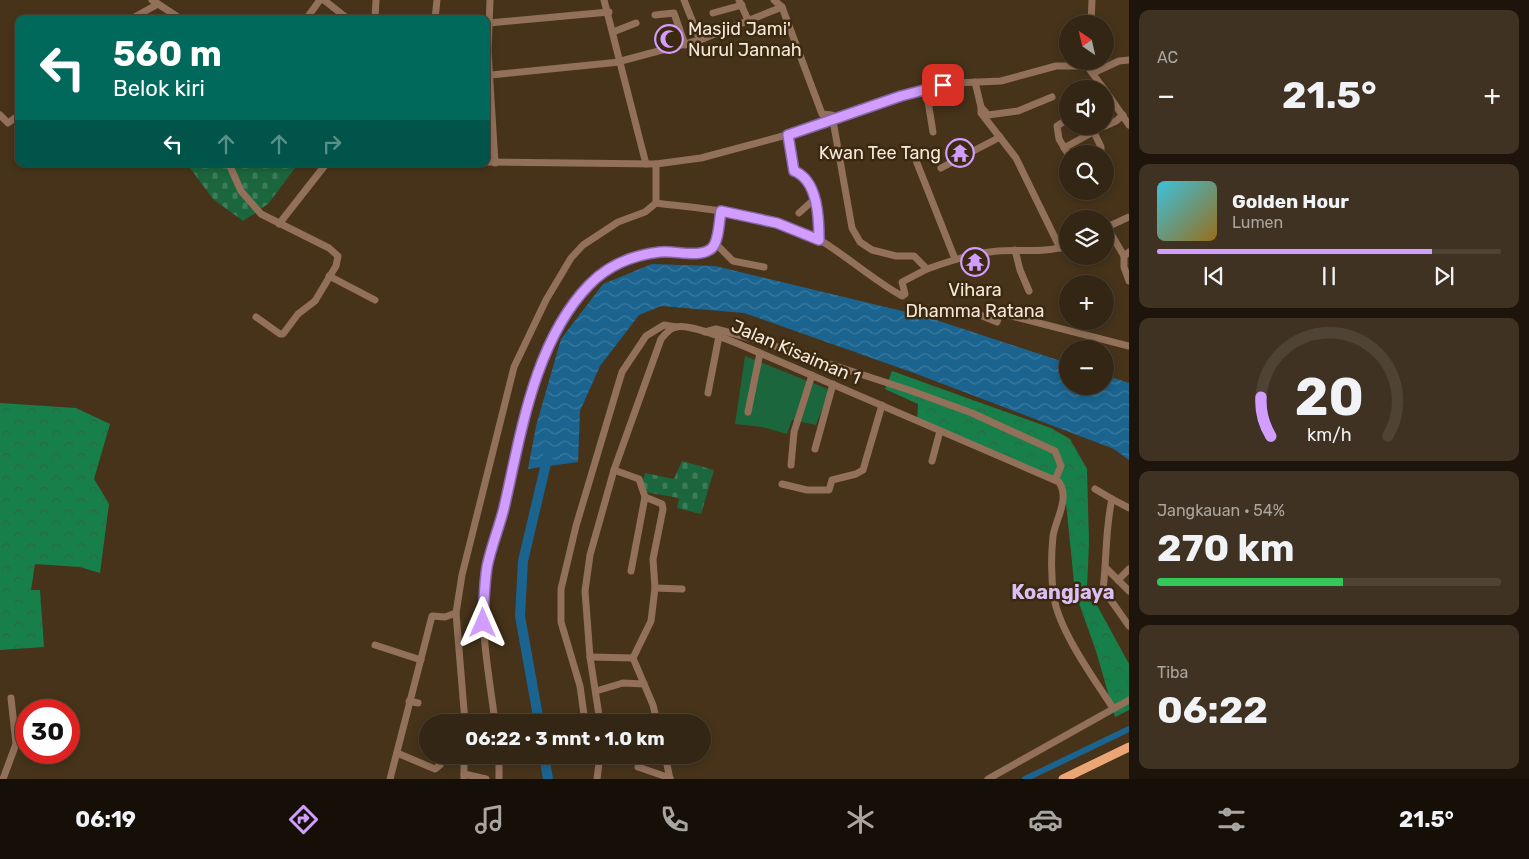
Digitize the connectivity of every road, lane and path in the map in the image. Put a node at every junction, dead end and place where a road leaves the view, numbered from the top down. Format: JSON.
{"nodes":[{"id":1,"x":320,"y":0,"type":"edge"},
{"id":2,"x":324,"y":0,"type":"edge"},
{"id":3,"x":376,"y":0,"type":"edge"},
{"id":4,"x":437,"y":0,"type":"edge"},
{"id":5,"x":490,"y":0,"type":"edge"},
{"id":6,"x":604,"y":0,"type":"edge"},
{"id":7,"x":684,"y":0,"type":"edge"},
{"id":8,"x":1092,"y":0,"type":"edge"},
{"id":9,"x":155,"y":2,"type":"edge"},
{"id":10,"x":740,"y":3,"type":"edge"},
{"id":11,"x":779,"y":3,"type":"edge"},
{"id":12,"x":609,"y":12,"type":"junction"},
{"id":13,"x":713,"y":13,"type":"dead end"},
{"id":14,"x":137,"y":15,"type":"edge"},
{"id":15,"x":175,"y":15,"type":"edge"},
{"id":16,"x":309,"y":15,"type":"edge"},
{"id":17,"x":343,"y":15,"type":"edge"},
{"id":18,"x":375,"y":15,"type":"edge"},
{"id":19,"x":435,"y":15,"type":"edge"},
{"id":20,"x":489,"y":15,"type":"edge"},
{"id":21,"x":654,"y":15,"type":"dead end"},
{"id":22,"x":1091,"y":15,"type":"edge"},
{"id":23,"x":748,"y":20,"type":"junction"},
{"id":24,"x":490,"y":23,"type":"edge"},
{"id":25,"x":636,"y":23,"type":"dead end"},
{"id":26,"x":613,"y":32,"type":"junction"},
{"id":27,"x":700,"y":40,"type":"junction"},
{"id":28,"x":685,"y":45,"type":"junction"},
{"id":29,"x":1129,"y":60,"type":"edge"},
{"id":30,"x":620,"y":62,"type":"junction"},
{"id":31,"x":1059,"y":66,"type":"edge"},
{"id":32,"x":490,"y":69,"type":"edge"},
{"id":33,"x":1091,"y":70,"type":"edge"},
{"id":34,"x":1093,"y":73,"type":"junction"},
{"id":35,"x":491,"y":75,"type":"junction"},
{"id":36,"x":1098,"y":80,"type":"edge"},
{"id":37,"x":975,"y":82,"type":"junction"},
{"id":38,"x":926,"y":89,"type":"junction"},
{"id":39,"x":1052,"y":97,"type":"dead end"},
{"id":40,"x":1114,"y":103,"type":"edge"},
{"id":41,"x":981,"y":107,"type":"junction"},
{"id":42,"x":0,"y":115,"type":"edge"},
{"id":43,"x":1123,"y":115,"type":"junction"},
{"id":44,"x":15,"y":118,"type":"edge"},
{"id":45,"x":832,"y":121,"type":"junction"},
{"id":46,"x":1114,"y":122,"type":"edge"},
{"id":47,"x":1059,"y":125,"type":"edge"},
{"id":48,"x":1129,"y":125,"type":"edge"},
{"id":49,"x":933,"y":132,"type":"dead end"},
{"id":50,"x":788,"y":135,"type":"junction"},
{"id":51,"x":1084,"y":135,"type":"edge"},
{"id":52,"x":1000,"y":137,"type":"junction"},
{"id":53,"x":1062,"y":145,"type":"edge"},
{"id":54,"x":1073,"y":145,"type":"edge"},
{"id":55,"x":915,"y":158,"type":"dead end"},
{"id":56,"x":490,"y":162,"type":"edge"},
{"id":57,"x":496,"y":163,"type":"junction"},
{"id":58,"x":646,"y":164,"type":"junction"},
{"id":59,"x":656,"y":164,"type":"junction"},
{"id":60,"x":230,"y":167,"type":"edge"},
{"id":61,"x":324,"y":167,"type":"edge"},
{"id":62,"x":941,"y":168,"type":"dead end"},
{"id":63,"x":816,"y":202,"type":"junction"},
{"id":64,"x":656,"y":203,"type":"junction"},
{"id":65,"x":721,"y":211,"type":"junction"},
{"id":66,"x":799,"y":213,"type":"dead end"},
{"id":67,"x":1129,"y":217,"type":"edge"},
{"id":68,"x":279,"y":224,"type":"junction"},
{"id":69,"x":1114,"y":224,"type":"edge"},
{"id":70,"x":1059,"y":237,"type":"edge"},
{"id":71,"x":1114,"y":238,"type":"edge"},
{"id":72,"x":819,"y":240,"type":"junction"},
{"id":73,"x":715,"y":243,"type":"junction"},
{"id":74,"x":1059,"y":246,"type":"edge"},
{"id":75,"x":1015,"y":250,"type":"junction"},
{"id":76,"x":1126,"y":254,"type":"edge"},
{"id":77,"x":955,"y":259,"type":"junction"},
{"id":78,"x":764,"y":267,"type":"dead end"},
{"id":79,"x":926,"y":270,"type":"junction"},
{"id":80,"x":329,"y":276,"type":"junction"},
{"id":81,"x":1129,"y":281,"type":"edge"},
{"id":82,"x":1029,"y":291,"type":"dead end"},
{"id":83,"x":375,"y":300,"type":"dead end"},
{"id":84,"x":980,"y":315,"type":"dead end"},
{"id":85,"x":256,"y":317,"type":"dead end"},
{"id":86,"x":676,"y":327,"type":"junction"},
{"id":87,"x":705,"y":332,"type":"junction"},
{"id":88,"x":719,"y":336,"type":"junction"},
{"id":89,"x":1129,"y":346,"type":"edge"},
{"id":90,"x":760,"y":353,"type":"junction"},
{"id":91,"x":812,"y":375,"type":"junction"},
{"id":92,"x":833,"y":384,"type":"junction"},
{"id":93,"x":708,"y":393,"type":"dead end"},
{"id":94,"x":882,"y":405,"type":"junction"},
{"id":95,"x":748,"y":412,"type":"dead end"},
{"id":96,"x":940,"y":431,"type":"junction"},
{"id":97,"x":815,"y":449,"type":"dead end"},
{"id":98,"x":932,"y":461,"type":"dead end"},
{"id":99,"x":791,"y":465,"type":"dead end"},
{"id":100,"x":614,"y":470,"type":"junction"},
{"id":101,"x":1055,"y":480,"type":"junction"},
{"id":102,"x":782,"y":484,"type":"dead end"},
{"id":103,"x":1096,"y":489,"type":"dead end"},
{"id":104,"x":645,"y":497,"type":"junction"},
{"id":105,"x":1112,"y":499,"type":"junction"},
{"id":106,"x":1129,"y":508,"type":"edge"},
{"id":107,"x":1106,"y":568,"type":"junction"},
{"id":108,"x":1129,"y":568,"type":"edge"},
{"id":109,"x":631,"y":571,"type":"dead end"},
{"id":110,"x":1118,"y":580,"type":"junction"},
{"id":111,"x":654,"y":588,"type":"junction"},
{"id":112,"x":682,"y":589,"type":"dead end"},
{"id":113,"x":1129,"y":591,"type":"edge"},
{"id":114,"x":456,"y":613,"type":"junction"},
{"id":115,"x":1129,"y":626,"type":"edge"},
{"id":116,"x":375,"y":645,"type":"dead end"},
{"id":117,"x":590,"y":657,"type":"junction"},
{"id":118,"x":633,"y":658,"type":"junction"},
{"id":119,"x":421,"y":660,"type":"junction"},
{"id":120,"x":644,"y":684,"type":"junction"},
{"id":121,"x":596,"y":691,"type":"junction"},
{"id":122,"x":11,"y":698,"type":"dead end"},
{"id":123,"x":1129,"y":700,"type":"edge"},
{"id":124,"x":409,"y":701,"type":"junction"},
{"id":125,"x":418,"y":703,"type":"dead end"},
{"id":126,"x":1114,"y":708,"type":"junction"},
{"id":127,"x":464,"y":714,"type":"edge"},
{"id":128,"x":494,"y":714,"type":"edge"},
{"id":129,"x":584,"y":714,"type":"edge"},
{"id":130,"x":599,"y":714,"type":"edge"},
{"id":131,"x":655,"y":714,"type":"edge"},
{"id":132,"x":1129,"y":747,"type":"edge"},
{"id":133,"x":397,"y":753,"type":"junction"},
{"id":134,"x":419,"y":762,"type":"edge"},
{"id":135,"x":425,"y":764,"type":"edge"},
{"id":136,"x":440,"y":764,"type":"edge"},
{"id":137,"x":499,"y":764,"type":"edge"},
{"id":138,"x":599,"y":764,"type":"edge"},
{"id":139,"x":667,"y":764,"type":"edge"},
{"id":140,"x":638,"y":767,"type":"dead end"},
{"id":141,"x":464,"y":776,"type":"edge"},
{"id":142,"x":3,"y":779,"type":"edge"},
{"id":143,"x":390,"y":779,"type":"edge"},
{"id":144,"x":486,"y":779,"type":"edge"},
{"id":145,"x":498,"y":779,"type":"edge"},
{"id":146,"x":597,"y":779,"type":"edge"},
{"id":147,"x":670,"y":779,"type":"edge"},
{"id":148,"x":988,"y":779,"type":"edge"},
{"id":149,"x":1063,"y":779,"type":"edge"}],
"edges":[{"from":1,"to":16,"type":"street"},
{"from":2,"to":17,"type":"street"},
{"from":3,"to":18,"type":"street"},
{"from":4,"to":19,"type":"street"},
{"from":5,"to":20,"type":"street"},
{"from":6,"to":12,"type":"street"},
{"from":7,"to":27,"type":"street"},
{"from":8,"to":22,"type":"street"},
{"from":9,"to":14,"type":"street"},
{"from":9,"to":15,"type":"street"},
{"from":10,"to":13,"type":"street"},
{"from":10,"to":23,"type":"street"},
{"from":11,"to":23,"type":"street"},
{"from":11,"to":45,"type":"street"},
{"from":12,"to":24,"type":"street"},
{"from":12,"to":26,"type":"street"},
{"from":21,"to":28,"type":"street"},
{"from":23,"to":27,"type":"street"},
{"from":25,"to":26,"type":"street"},
{"from":26,"to":30,"type":"street"},
{"from":27,"to":28,"type":"street"},
{"from":28,"to":30,"type":"street"},
{"from":29,"to":34,"type":"street"},
{"from":30,"to":35,"type":"street"},
{"from":30,"to":58,"type":"street"},
{"from":31,"to":37,"type":"street"},
{"from":32,"to":35,"type":"street"},
{"from":33,"to":34,"type":"street"},
{"from":34,"to":36,"type":"street"},
{"from":35,"to":57,"type":"street"},
{"from":37,"to":38,"type":"street"},
{"from":37,"to":41,"type":"street"},
{"from":38,"to":45,"type":"street"},
{"from":38,"to":49,"type":"street"},
{"from":39,"to":41,"type":"street"},
{"from":40,"to":43,"type":"street"},
{"from":41,"to":52,"type":"street"},
{"from":42,"to":44,"type":"street"},
{"from":43,"to":46,"type":"street"},
{"from":43,"to":48,"type":"street"},
{"from":45,"to":50,"type":"street"},
{"from":45,"to":79,"type":"street"},
{"from":47,"to":53,"type":"street"},
{"from":50,"to":59,"type":"street"},
{"from":50,"to":63,"type":"street"},
{"from":51,"to":54,"type":"street"},
{"from":52,"to":62,"type":"street"},
{"from":52,"to":70,"type":"street"},
{"from":55,"to":77,"type":"street"},
{"from":56,"to":57,"type":"street"},
{"from":57,"to":58,"type":"street"},
{"from":58,"to":59,"type":"street"},
{"from":59,"to":64,"type":"street"},
{"from":60,"to":68,"type":"street"},
{"from":61,"to":68,"type":"street"},
{"from":63,"to":66,"type":"street"},
{"from":63,"to":72,"type":"street"},
{"from":64,"to":65,"type":"street"},
{"from":64,"to":114,"type":"street"},
{"from":65,"to":72,"type":"street"},
{"from":65,"to":73,"type":"street"},
{"from":67,"to":69,"type":"street"},
{"from":68,"to":80,"type":"street"},
{"from":71,"to":76,"type":"street"},
{"from":72,"to":79,"type":"street"},
{"from":73,"to":78,"type":"street"},
{"from":73,"to":128,"type":"street"},
{"from":74,"to":75,"type":"street"},
{"from":75,"to":77,"type":"street"},
{"from":75,"to":82,"type":"street"},
{"from":76,"to":81,"type":"street"},
{"from":77,"to":79,"type":"street"},
{"from":80,"to":83,"type":"street"},
{"from":80,"to":85,"type":"street"},
{"from":84,"to":89,"type":"street"},
{"from":86,"to":87,"type":"street","name":"Jalan Kisaiman 1"},
{"from":86,"to":100,"type":"street"},
{"from":86,"to":129,"type":"street"},
{"from":87,"to":88,"type":"street","name":"Jalan Kisaiman 1"},
{"from":87,"to":101,"type":"street"},
{"from":88,"to":90,"type":"street","name":"Jalan Kisaiman 1"},
{"from":88,"to":93,"type":"street"},
{"from":90,"to":91,"type":"street","name":"Jalan Kisaiman 1"},
{"from":90,"to":95,"type":"street"},
{"from":91,"to":92,"type":"street","name":"Jalan Kisaiman 1"},
{"from":91,"to":99,"type":"street"},
{"from":92,"to":94,"type":"street","name":"Jalan Kisaiman 1"},
{"from":92,"to":97,"type":"street"},
{"from":94,"to":96,"type":"street","name":"Jalan Kisaiman 1"},
{"from":94,"to":102,"type":"street"},
{"from":96,"to":98,"type":"street"},
{"from":96,"to":101,"type":"street","name":"Jalan Kisaiman 1"},
{"from":100,"to":104,"type":"street"},
{"from":100,"to":117,"type":"street"},
{"from":101,"to":126,"type":"street"},
{"from":103,"to":105,"type":"street"},
{"from":104,"to":109,"type":"street"},
{"from":104,"to":111,"type":"street"},
{"from":105,"to":106,"type":"street"},
{"from":105,"to":107,"type":"street"},
{"from":107,"to":110,"type":"street"},
{"from":107,"to":115,"type":"street"},
{"from":108,"to":110,"type":"street"},
{"from":110,"to":113,"type":"street"},
{"from":111,"to":112,"type":"street"},
{"from":111,"to":118,"type":"street"},
{"from":114,"to":119,"type":"street"},
{"from":114,"to":127,"type":"street"},
{"from":116,"to":119,"type":"street"},
{"from":117,"to":118,"type":"street"},
{"from":117,"to":121,"type":"street"},
{"from":118,"to":120,"type":"street"},
{"from":119,"to":124,"type":"street"},
{"from":120,"to":121,"type":"street"},
{"from":120,"to":131,"type":"street"},
{"from":121,"to":130,"type":"street"},
{"from":122,"to":142,"type":"street"},
{"from":123,"to":126,"type":"street"},
{"from":124,"to":125,"type":"street"},
{"from":124,"to":133,"type":"street"},
{"from":126,"to":148,"type":"street"},
{"from":132,"to":149,"type":"main road"},
{"from":133,"to":134,"type":"street"},
{"from":133,"to":143,"type":"street"},
{"from":135,"to":136,"type":"street"},
{"from":137,"to":145,"type":"street"},
{"from":138,"to":146,"type":"street"},
{"from":139,"to":147,"type":"street"},
{"from":140,"to":147,"type":"street"},
{"from":141,"to":144,"type":"street"}]}
